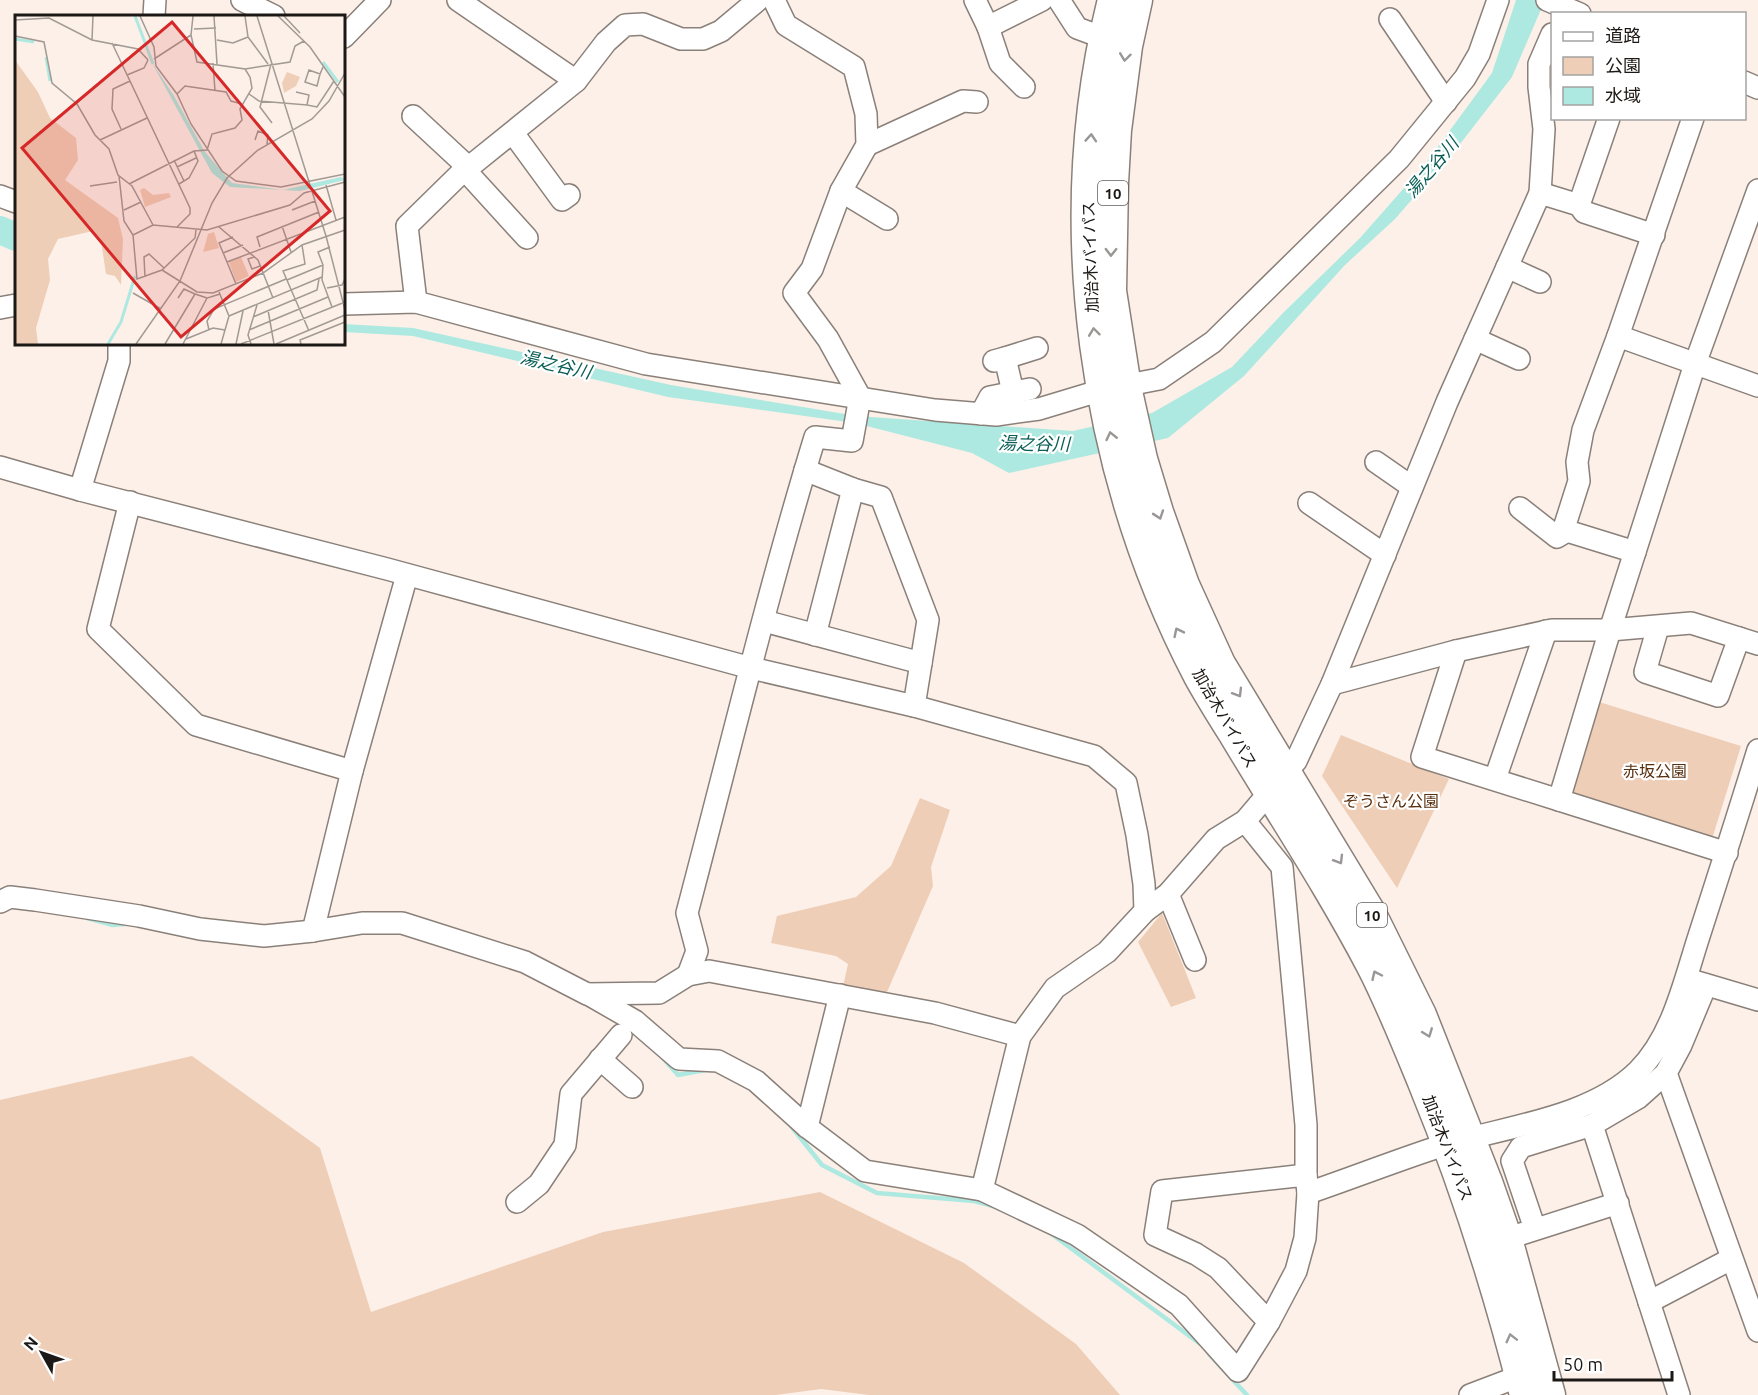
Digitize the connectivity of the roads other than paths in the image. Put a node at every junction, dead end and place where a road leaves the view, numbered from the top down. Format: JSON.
{"nodes":[{"id":1,"x":155,"y":0,"type":"edge"},
{"id":2,"x":242,"y":0,"type":"edge"},
{"id":3,"x":380,"y":0,"type":"edge"},
{"id":4,"x":458,"y":0,"type":"edge"},
{"id":5,"x":758,"y":0,"type":"edge"},
{"id":6,"x":774,"y":0,"type":"edge"},
{"id":7,"x":975,"y":0,"type":"edge"},
{"id":8,"x":1042,"y":0,"type":"edge"},
{"id":9,"x":1059,"y":0,"type":"edge"},
{"id":10,"x":1113,"y":0,"type":"edge"},
{"id":11,"x":1137,"y":0,"type":"edge"},
{"id":12,"x":1498,"y":0,"type":"edge"},
{"id":13,"x":153,"y":15,"type":"edge"},
{"id":14,"x":272,"y":15,"type":"edge"},
{"id":15,"x":1390,"y":19,"type":"dead end"},
{"id":16,"x":988,"y":27,"type":"junction"},
{"id":17,"x":345,"y":36,"type":"edge"},
{"id":18,"x":1551,"y":36,"type":"edge"},
{"id":19,"x":1104,"y":38,"type":"junction"},
{"id":20,"x":576,"y":81,"type":"junction"},
{"id":21,"x":1024,"y":87,"type":"dead end"},
{"id":22,"x":977,"y":102,"type":"dead end"},
{"id":23,"x":1446,"y":102,"type":"junction"},
{"id":24,"x":413,"y":116,"type":"dead end"},
{"id":25,"x":1608,"y":120,"type":"edge"},
{"id":26,"x":1692,"y":120,"type":"edge"},
{"id":27,"x":513,"y":133,"type":"junction"},
{"id":28,"x":428,"y":145,"type":"dead end"},
{"id":29,"x":867,"y":145,"type":"junction"},
{"id":30,"x":463,"y":172,"type":"junction"},
{"id":31,"x":1758,"y":190,"type":"edge"},
{"id":32,"x":841,"y":191,"type":"junction"},
{"id":33,"x":1540,"y":193,"type":"junction"},
{"id":34,"x":569,"y":195,"type":"dead end"},
{"id":35,"x":0,"y":196,"type":"edge"},
{"id":36,"x":15,"y":202,"type":"edge"},
{"id":37,"x":1579,"y":205,"type":"junction"},
{"id":38,"x":887,"y":219,"type":"dead end"},
{"id":39,"x":1654,"y":235,"type":"junction"},
{"id":40,"x":527,"y":238,"type":"dead end"},
{"id":41,"x":1507,"y":267,"type":"junction"},
{"id":42,"x":1540,"y":282,"type":"dead end"},
{"id":43,"x":416,"y":302,"type":"junction"},
{"id":44,"x":345,"y":303,"type":"edge"},
{"id":45,"x":15,"y":305,"type":"edge"},
{"id":46,"x":0,"y":308,"type":"edge"},
{"id":47,"x":1618,"y":336,"type":"junction"},
{"id":48,"x":1475,"y":339,"type":"junction"},
{"id":49,"x":119,"y":345,"type":"edge"},
{"id":50,"x":1037,"y":348,"type":"dead end"},
{"id":51,"x":1519,"y":359,"type":"dead end"},
{"id":52,"x":1695,"y":364,"type":"junction"},
{"id":53,"x":1758,"y":386,"type":"edge"},
{"id":54,"x":860,"y":397,"type":"junction"},
{"id":55,"x":1116,"y":398,"type":"junction"},
{"id":56,"x":981,"y":414,"type":"junction"},
{"id":57,"x":1376,"y":462,"type":"dead end"},
{"id":58,"x":0,"y":467,"type":"edge"},
{"id":59,"x":805,"y":470,"type":"junction"},
{"id":60,"x":1412,"y":487,"type":"junction"},
{"id":61,"x":853,"y":489,"type":"junction"},
{"id":62,"x":80,"y":490,"type":"junction"},
{"id":63,"x":130,"y":502,"type":"junction"},
{"id":64,"x":1309,"y":503,"type":"dead end"},
{"id":65,"x":1520,"y":508,"type":"dead end"},
{"id":66,"x":1567,"y":531,"type":"junction"},
{"id":67,"x":1635,"y":552,"type":"junction"},
{"id":68,"x":1385,"y":555,"type":"junction"},
{"id":69,"x":407,"y":575,"type":"junction"},
{"id":70,"x":764,"y":621,"type":"junction"},
{"id":71,"x":1658,"y":627,"type":"junction"},
{"id":72,"x":1610,"y":630,"type":"junction"},
{"id":73,"x":1546,"y":631,"type":"junction"},
{"id":74,"x":814,"y":634,"type":"junction"},
{"id":75,"x":1749,"y":641,"type":"edge"},
{"id":76,"x":1456,"y":651,"type":"junction"},
{"id":77,"x":921,"y":663,"type":"junction"},
{"id":78,"x":751,"y":668,"type":"junction"},
{"id":79,"x":1332,"y":684,"type":"junction"},
{"id":80,"x":914,"y":706,"type":"junction"},
{"id":81,"x":1758,"y":750,"type":"edge"},
{"id":82,"x":352,"y":771,"type":"junction"},
{"id":83,"x":1495,"y":779,"type":"junction"},
{"id":84,"x":1277,"y":782,"type":"junction"},
{"id":85,"x":1559,"y":800,"type":"junction"},
{"id":86,"x":1245,"y":821,"type":"junction"},
{"id":87,"x":1727,"y":853,"type":"junction"},
{"id":88,"x":1168,"y":894,"type":"junction"},
{"id":89,"x":0,"y":902,"type":"edge"},
{"id":90,"x":1145,"y":911,"type":"junction"},
{"id":91,"x":313,"y":931,"type":"junction"},
{"id":92,"x":1195,"y":960,"type":"dead end"},
{"id":93,"x":688,"y":975,"type":"junction"},
{"id":94,"x":1685,"y":977,"type":"junction"},
{"id":95,"x":1706,"y":985,"type":"junction"},
{"id":96,"x":587,"y":994,"type":"junction"},
{"id":97,"x":840,"y":995,"type":"junction"},
{"id":98,"x":1758,"y":1000,"type":"edge"},
{"id":99,"x":629,"y":1027,"type":"junction"},
{"id":100,"x":1020,"y":1036,"type":"junction"},
{"id":101,"x":600,"y":1059,"type":"junction"},
{"id":102,"x":1666,"y":1072,"type":"junction"},
{"id":103,"x":632,"y":1087,"type":"dead end"},
{"id":104,"x":1592,"y":1125,"type":"junction"},
{"id":105,"x":807,"y":1127,"type":"junction"},
{"id":106,"x":1460,"y":1142,"type":"junction"},
{"id":107,"x":1307,"y":1184,"type":"junction"},
{"id":108,"x":982,"y":1190,"type":"junction"},
{"id":109,"x":517,"y":1203,"type":"dead end"},
{"id":110,"x":1618,"y":1203,"type":"junction"},
{"id":111,"x":1535,"y":1229,"type":"junction"},
{"id":112,"x":1507,"y":1239,"type":"junction"},
{"id":113,"x":1731,"y":1259,"type":"junction"},
{"id":114,"x":1649,"y":1302,"type":"junction"},
{"id":115,"x":1269,"y":1322,"type":"junction"},
{"id":116,"x":1758,"y":1331,"type":"edge"},
{"id":117,"x":1523,"y":1386,"type":"edge"},
{"id":118,"x":1470,"y":1395,"type":"edge"},
{"id":119,"x":1550,"y":1395,"type":"edge"},
{"id":120,"x":1679,"y":1395,"type":"edge"}],
"edges":[{"from":1,"to":13,"type":"street"},
{"from":2,"to":14,"type":"street"},
{"from":3,"to":17,"type":"street"},
{"from":4,"to":20,"type":"street"},
{"from":5,"to":20,"type":"street"},
{"from":6,"to":29,"type":"street"},
{"from":7,"to":16,"type":"street"},
{"from":8,"to":16,"type":"street"},
{"from":9,"to":19,"type":"street"},
{"from":10,"to":19,"type":"highway","name":"加治木バイパス","number":"10"},
{"from":11,"to":55,"type":"highway","name":"加治木バイパス","number":"10","one_way":true},
{"from":12,"to":23,"type":"street"},
{"from":15,"to":23,"type":"street"},
{"from":16,"to":21,"type":"street"},
{"from":18,"to":33,"type":"street"},
{"from":55,"to":19,"type":"highway","name":"加治木バイパス","number":"10","one_way":true},
{"from":20,"to":27,"type":"street"},
{"from":22,"to":29,"type":"street"},
{"from":23,"to":55,"type":"street"},
{"from":24,"to":30,"type":"street"},
{"from":25,"to":37,"type":"street"},
{"from":26,"to":39,"type":"street"},
{"from":27,"to":30,"type":"street"},
{"from":27,"to":34,"type":"street"},
{"from":28,"to":30,"type":"street"},
{"from":29,"to":32,"type":"street"},
{"from":30,"to":40,"type":"street"},
{"from":30,"to":43,"type":"street"},
{"from":31,"to":52,"type":"street"},
{"from":32,"to":38,"type":"street"},
{"from":32,"to":54,"type":"street"},
{"from":33,"to":37,"type":"street"},
{"from":33,"to":41,"type":"street"},
{"from":35,"to":36,"type":"street"},
{"from":37,"to":39,"type":"street"},
{"from":39,"to":47,"type":"street"},
{"from":41,"to":42,"type":"street"},
{"from":41,"to":48,"type":"street"},
{"from":43,"to":44,"type":"street"},
{"from":43,"to":54,"type":"street"},
{"from":45,"to":46,"type":"street"},
{"from":47,"to":52,"type":"street"},
{"from":47,"to":66,"type":"street"},
{"from":48,"to":51,"type":"street"},
{"from":48,"to":60,"type":"street"},
{"from":49,"to":62,"type":"street"},
{"from":50,"to":56,"type":"street"},
{"from":52,"to":53,"type":"street"},
{"from":52,"to":67,"type":"street"},
{"from":54,"to":56,"type":"street"},
{"from":54,"to":59,"type":"street"},
{"from":55,"to":56,"type":"street"},
{"from":55,"to":84,"type":"highway","name":"加治木バイパス","number":"10"},
{"from":57,"to":60,"type":"street"},
{"from":58,"to":62,"type":"street"},
{"from":59,"to":61,"type":"street"},
{"from":59,"to":70,"type":"street"},
{"from":60,"to":68,"type":"street"},
{"from":61,"to":74,"type":"street"},
{"from":61,"to":77,"type":"street"},
{"from":62,"to":63,"type":"street"},
{"from":63,"to":69,"type":"street"},
{"from":63,"to":82,"type":"street"},
{"from":64,"to":68,"type":"street"},
{"from":65,"to":66,"type":"street"},
{"from":66,"to":67,"type":"street"},
{"from":67,"to":72,"type":"street"},
{"from":68,"to":79,"type":"street"},
{"from":69,"to":78,"type":"street"},
{"from":69,"to":82,"type":"street"},
{"from":70,"to":74,"type":"street"},
{"from":70,"to":78,"type":"street"},
{"from":71,"to":72,"type":"street"},
{"from":71,"to":75,"type":"street"},
{"from":71,"to":75,"type":"street"},
{"from":72,"to":73,"type":"street"},
{"from":72,"to":85,"type":"street"},
{"from":73,"to":76,"type":"street"},
{"from":73,"to":83,"type":"street"},
{"from":74,"to":77,"type":"street"},
{"from":76,"to":79,"type":"street"},
{"from":76,"to":83,"type":"street"},
{"from":77,"to":80,"type":"street"},
{"from":78,"to":80,"type":"street"},
{"from":78,"to":93,"type":"street"},
{"from":79,"to":84,"type":"street"},
{"from":80,"to":90,"type":"street"},
{"from":81,"to":87,"type":"street"},
{"from":82,"to":91,"type":"street"},
{"from":83,"to":85,"type":"street"},
{"from":84,"to":86,"type":"street"},
{"from":84,"to":106,"type":"highway","name":"加治木バイパス","number":"10"},
{"from":85,"to":87,"type":"street"},
{"from":86,"to":88,"type":"street"},
{"from":86,"to":107,"type":"street"},
{"from":87,"to":94,"type":"street"},
{"from":88,"to":90,"type":"street"},
{"from":88,"to":92,"type":"street"},
{"from":89,"to":91,"type":"street"},
{"from":90,"to":100,"type":"street"},
{"from":91,"to":96,"type":"street"},
{"from":93,"to":96,"type":"street"},
{"from":93,"to":97,"type":"street"},
{"from":94,"to":95,"type":"street"},
{"from":94,"to":106,"type":"street"},
{"from":95,"to":98,"type":"street"},
{"from":95,"to":102,"type":"street"},
{"from":96,"to":99,"type":"street"},
{"from":97,"to":100,"type":"street"},
{"from":97,"to":105,"type":"street"},
{"from":99,"to":101,"type":"street"},
{"from":99,"to":105,"type":"street"},
{"from":100,"to":108,"type":"street"},
{"from":101,"to":103,"type":"street"},
{"from":101,"to":109,"type":"street"},
{"from":102,"to":104,"type":"street"},
{"from":102,"to":113,"type":"street"},
{"from":104,"to":110,"type":"street"},
{"from":104,"to":111,"type":"street"},
{"from":105,"to":108,"type":"street"},
{"from":106,"to":107,"type":"street"},
{"from":106,"to":112,"type":"highway","name":"加治木バイパス","number":"10"},
{"from":117,"to":106,"type":"highway","name":"加治木バイパス","number":"10","one_way":true},
{"from":107,"to":115,"type":"street"},
{"from":107,"to":115,"type":"street"},
{"from":108,"to":115,"type":"street"},
{"from":110,"to":111,"type":"street"},
{"from":110,"to":114,"type":"street"},
{"from":111,"to":112,"type":"street"},
{"from":112,"to":119,"type":"highway","name":"加治木バイパス","number":"10"},
{"from":113,"to":114,"type":"street"},
{"from":113,"to":116,"type":"street"},
{"from":114,"to":120,"type":"street"},
{"from":117,"to":118,"type":"street"}]}
